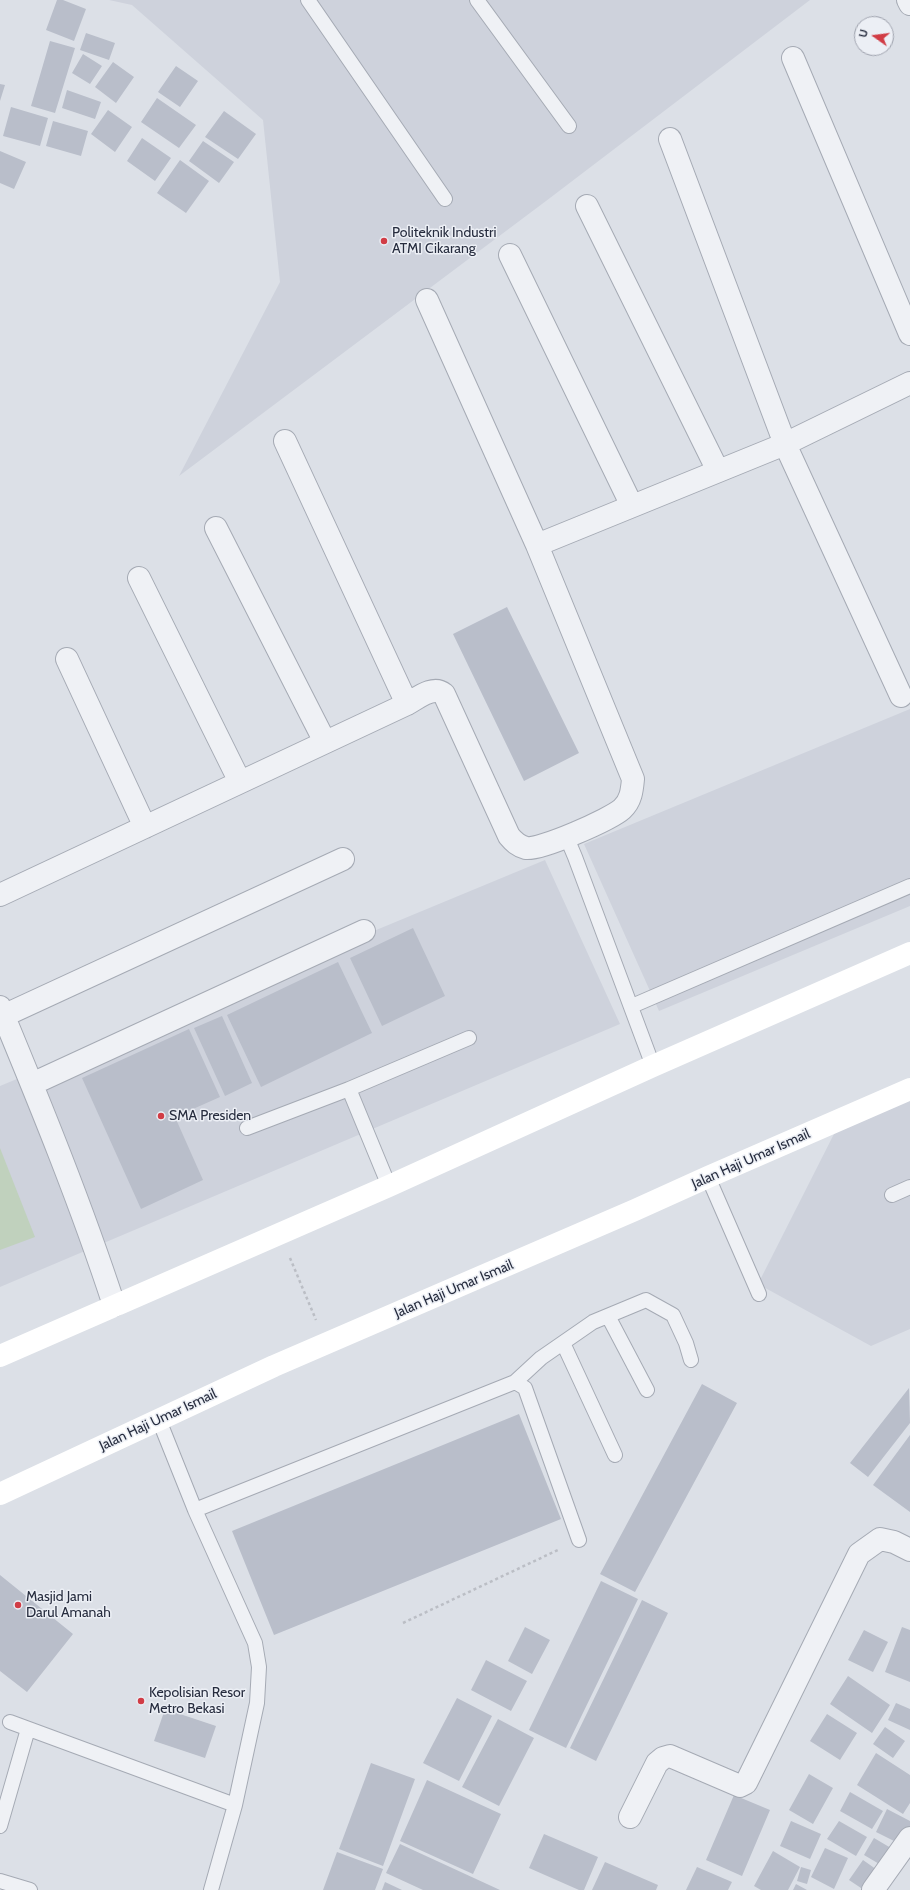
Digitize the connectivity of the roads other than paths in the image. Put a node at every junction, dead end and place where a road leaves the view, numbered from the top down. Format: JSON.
{"nodes":[{"id":1,"x":308,"y":0,"type":"edge"},
{"id":2,"x":477,"y":0,"type":"edge"},
{"id":3,"x":908,"y":0,"type":"edge"},
{"id":4,"x":910,"y":4,"type":"edge"},
{"id":5,"x":793,"y":58,"type":"dead end"},
{"id":6,"x":569,"y":126,"type":"dead end"},
{"id":7,"x":670,"y":140,"type":"dead end"},
{"id":8,"x":445,"y":199,"type":"dead end"},
{"id":9,"x":587,"y":206,"type":"dead end"},
{"id":10,"x":510,"y":255,"type":"dead end"},
{"id":11,"x":427,"y":300,"type":"dead end"},
{"id":12,"x":910,"y":334,"type":"edge"},
{"id":13,"x":910,"y":383,"type":"edge"},
{"id":14,"x":284,"y":441,"type":"dead end"},
{"id":15,"x":784,"y":444,"type":"junction"},
{"id":16,"x":718,"y":471,"type":"junction"},
{"id":17,"x":632,"y":506,"type":"junction"},
{"id":18,"x":216,"y":528,"type":"dead end"},
{"id":19,"x":537,"y":545,"type":"junction"},
{"id":20,"x":139,"y":578,"type":"dead end"},
{"id":21,"x":67,"y":660,"type":"dead end"},
{"id":22,"x":901,"y":696,"type":"dead end"},
{"id":23,"x":407,"y":704,"type":"junction"},
{"id":24,"x":325,"y":742,"type":"junction"},
{"id":25,"x":240,"y":782,"type":"junction"},
{"id":26,"x":145,"y":827,"type":"junction"},
{"id":27,"x":567,"y":838,"type":"junction"},
{"id":28,"x":343,"y":859,"type":"dead end"},
{"id":29,"x":910,"y":886,"type":"edge"},
{"id":30,"x":0,"y":895,"type":"edge"},
{"id":31,"x":364,"y":931,"type":"dead end"},
{"id":32,"x":910,"y":953,"type":"edge"},
{"id":33,"x":632,"y":1006,"type":"junction"},
{"id":34,"x":2,"y":1012,"type":"edge"},
{"id":35,"x":469,"y":1038,"type":"dead end"},
{"id":36,"x":654,"y":1066,"type":"junction"},
{"id":37,"x":32,"y":1084,"type":"junction"},
{"id":38,"x":349,"y":1089,"type":"junction"},
{"id":39,"x":910,"y":1089,"type":"edge"},
{"id":40,"x":247,"y":1128,"type":"dead end"},
{"id":41,"x":708,"y":1177,"type":"junction"},
{"id":42,"x":389,"y":1186,"type":"junction"},
{"id":43,"x":910,"y":1187,"type":"edge"},
{"id":44,"x":892,"y":1194,"type":"dead end"},
{"id":45,"x":758,"y":1294,"type":"dead end"},
{"id":46,"x":114,"y":1305,"type":"junction"},
{"id":47,"x":608,"y":1316,"type":"junction"},
{"id":48,"x":563,"y":1343,"type":"junction"},
{"id":49,"x":0,"y":1356,"type":"edge"},
{"id":50,"x":691,"y":1360,"type":"dead end"},
{"id":51,"x":515,"y":1382,"type":"junction"},
{"id":52,"x":647,"y":1390,"type":"dead end"},
{"id":53,"x":159,"y":1420,"type":"junction"},
{"id":54,"x":615,"y":1455,"type":"dead end"},
{"id":55,"x":0,"y":1494,"type":"edge"},
{"id":56,"x":195,"y":1510,"type":"junction"},
{"id":57,"x":579,"y":1540,"type":"road end"},
{"id":58,"x":910,"y":1550,"type":"edge"},
{"id":59,"x":10,"y":1722,"type":"dead end"},
{"id":60,"x":28,"y":1729,"type":"junction"},
{"id":61,"x":235,"y":1805,"type":"junction"},
{"id":62,"x":630,"y":1817,"type":"dead end"},
{"id":63,"x":0,"y":1826,"type":"edge"},
{"id":64,"x":910,"y":1838,"type":"edge"},
{"id":65,"x":0,"y":1881,"type":"edge"},
{"id":66,"x":30,"y":1890,"type":"edge"},
{"id":67,"x":211,"y":1890,"type":"edge"},
{"id":68,"x":873,"y":1890,"type":"edge"}],
"edges":[{"from":1,"to":8,"type":"lane"},
{"from":2,"to":6,"type":"lane"},
{"from":3,"to":4,"type":"street"},
{"from":5,"to":12,"type":"street"},
{"from":7,"to":15,"type":"street"},
{"from":9,"to":16,"type":"street"},
{"from":10,"to":17,"type":"street"},
{"from":11,"to":19,"type":"street"},
{"from":13,"to":15,"type":"street"},
{"from":14,"to":23,"type":"street"},
{"from":15,"to":16,"type":"street"},
{"from":15,"to":22,"type":"street"},
{"from":16,"to":17,"type":"street"},
{"from":17,"to":19,"type":"street"},
{"from":18,"to":24,"type":"street"},
{"from":19,"to":27,"type":"street"},
{"from":20,"to":25,"type":"street"},
{"from":21,"to":26,"type":"street"},
{"from":23,"to":24,"type":"street"},
{"from":23,"to":27,"type":"street"},
{"from":24,"to":25,"type":"street"},
{"from":25,"to":26,"type":"street"},
{"from":26,"to":30,"type":"street"},
{"from":27,"to":33,"type":"lane"},
{"from":28,"to":34,"type":"street"},
{"from":29,"to":33,"type":"lane"},
{"from":31,"to":37,"type":"street"},
{"from":32,"to":36,"type":"main road"},
{"from":33,"to":36,"type":"lane"},
{"from":34,"to":37,"type":"street"},
{"from":35,"to":38,"type":"lane"},
{"from":36,"to":42,"type":"main road"},
{"from":37,"to":46,"type":"street"},
{"from":38,"to":40,"type":"lane"},
{"from":38,"to":42,"type":"lane"},
{"from":39,"to":41,"type":"main road","name":"Jalan Haji Umar Ismail"},
{"from":41,"to":45,"type":"lane"},
{"from":41,"to":53,"type":"main road","name":"Jalan Haji Umar Ismail"},
{"from":42,"to":46,"type":"main road"},
{"from":43,"to":44,"type":"lane"},
{"from":46,"to":49,"type":"main road"},
{"from":47,"to":48,"type":"lane"},
{"from":47,"to":50,"type":"lane"},
{"from":47,"to":52,"type":"lane"},
{"from":48,"to":51,"type":"lane"},
{"from":48,"to":54,"type":"lane"},
{"from":51,"to":56,"type":"lane"},
{"from":51,"to":57,"type":"lane"},
{"from":53,"to":55,"type":"main road","name":"Jalan Haji Umar Ismail"},
{"from":53,"to":56,"type":"lane"},
{"from":56,"to":61,"type":"lane"},
{"from":58,"to":62,"type":"street"},
{"from":59,"to":60,"type":"lane"},
{"from":60,"to":61,"type":"lane"},
{"from":60,"to":63,"type":"lane"},
{"from":61,"to":67,"type":"lane"},
{"from":64,"to":68,"type":"street"},
{"from":65,"to":66,"type":"lane"}]}
